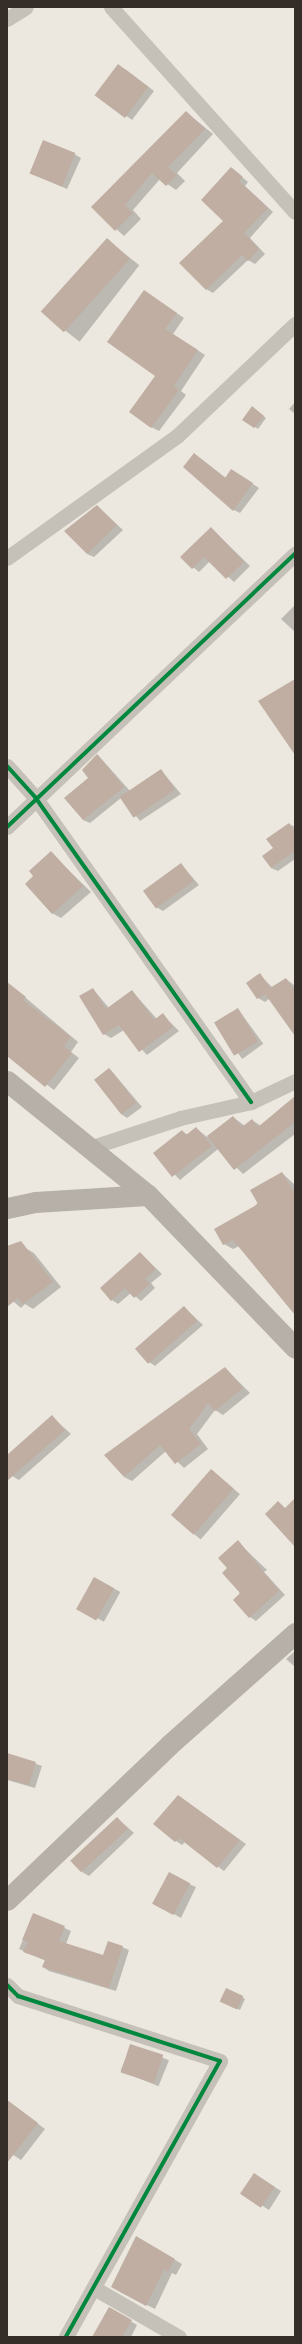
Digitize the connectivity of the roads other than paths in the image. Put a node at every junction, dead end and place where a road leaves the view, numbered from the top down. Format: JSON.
{"nodes":[{"id":1,"x":26,"y":7,"type":"edge"},
{"id":2,"x":111,"y":7,"type":"edge"},
{"id":3,"x":7,"y":19,"type":"edge"},
{"id":4,"x":295,"y":212,"type":"edge"},
{"id":5,"x":295,"y":324,"type":"edge"},
{"id":6,"x":295,"y":554,"type":"edge"},
{"id":7,"x":7,"y":558,"type":"edge"},
{"id":8,"x":7,"y":766,"type":"edge"},
{"id":9,"x":36,"y":797,"type":"junction"},
{"id":10,"x":7,"y":827,"type":"edge"},
{"id":11,"x":7,"y":1081,"type":"edge"},
{"id":12,"x":295,"y":1081,"type":"edge"},
{"id":13,"x":251,"y":1102,"type":"junction"},
{"id":14,"x":89,"y":1148,"type":"junction"},
{"id":15,"x":148,"y":1195,"type":"junction"},
{"id":16,"x":7,"y":1208,"type":"edge"},
{"id":17,"x":295,"y":1348,"type":"edge"},
{"id":18,"x":295,"y":1633,"type":"edge"},
{"id":19,"x":7,"y":1900,"type":"edge"},
{"id":20,"x":7,"y":1985,"type":"edge"},
{"id":21,"x":94,"y":2288,"type":"junction"},
{"id":22,"x":66,"y":2337,"type":"edge"},
{"id":23,"x":179,"y":2337,"type":"edge"}],
"edges":[{"from":1,"to":3,"type":"street"},
{"from":2,"to":4,"type":"street"},
{"from":5,"to":7,"type":"street"},
{"from":6,"to":9,"type":"street"},
{"from":8,"to":9,"type":"street"},
{"from":9,"to":10,"type":"street"},
{"from":9,"to":13,"type":"street"},
{"from":11,"to":14,"type":"main road"},
{"from":12,"to":13,"type":"street"},
{"from":13,"to":14,"type":"street"},
{"from":14,"to":15,"type":"main road"},
{"from":15,"to":16,"type":"main road"},
{"from":15,"to":17,"type":"main road"},
{"from":18,"to":19,"type":"main road"},
{"from":20,"to":21,"type":"street"},
{"from":21,"to":22,"type":"street"},
{"from":21,"to":23,"type":"street"}]}
